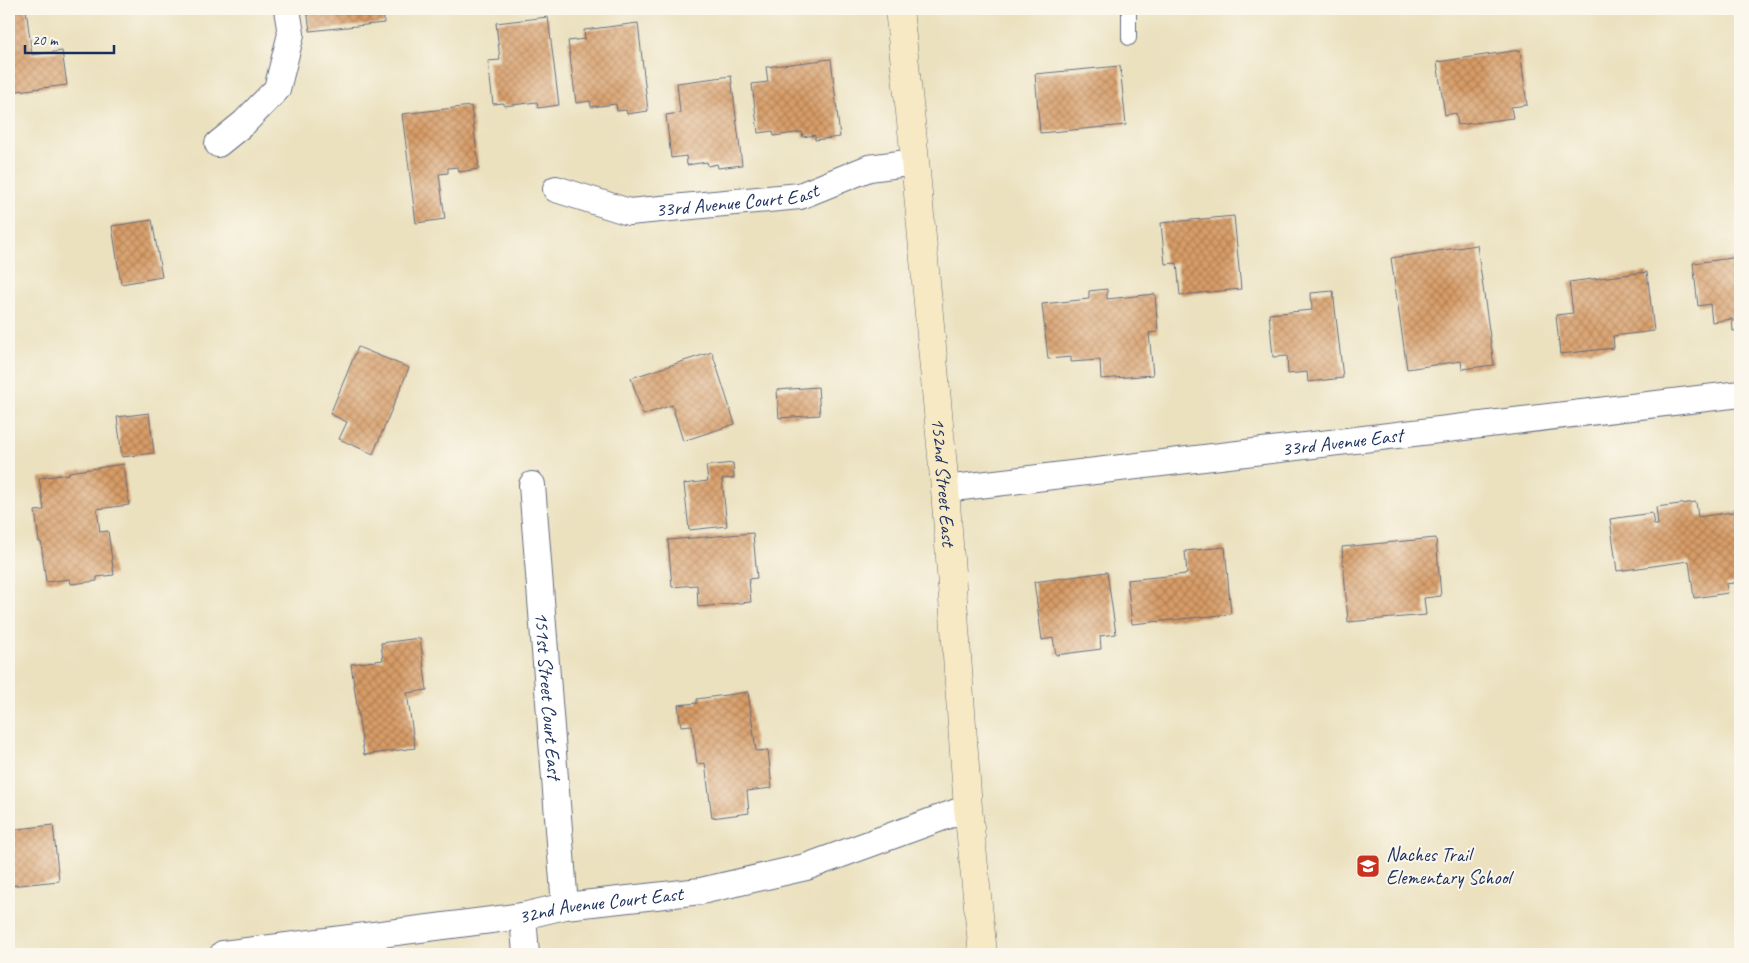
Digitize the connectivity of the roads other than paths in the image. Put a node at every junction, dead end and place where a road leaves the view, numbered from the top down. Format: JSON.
{"nodes":[{"id":1,"x":287,"y":9,"type":"edge"},
{"id":2,"x":899,"y":9,"type":"edge"},
{"id":3,"x":1129,"y":9,"type":"edge"},
{"id":4,"x":1129,"y":38,"type":"dead end"},
{"id":5,"x":218,"y":144,"type":"dead end"},
{"id":6,"x":915,"y":162,"type":"junction"},
{"id":7,"x":556,"y":188,"type":"dead end"},
{"id":8,"x":1740,"y":394,"type":"edge"},
{"id":9,"x":532,"y":485,"type":"dead end"},
{"id":10,"x":945,"y":489,"type":"junction"},
{"id":11,"x":968,"y":808,"type":"junction"},
{"id":12,"x":565,"y":906,"type":"junction"},
{"id":13,"x":523,"y":916,"type":"junction"},
{"id":14,"x":223,"y":954,"type":"edge"},
{"id":15,"x":526,"y":954,"type":"edge"},
{"id":16,"x":984,"y":954,"type":"edge"}],
"edges":[{"from":1,"to":5,"type":"street"},
{"from":2,"to":6,"type":"main road","name":"152nd Street East"},
{"from":3,"to":4,"type":"lane"},
{"from":6,"to":7,"type":"street","name":"33rd Avenue Court East"},
{"from":6,"to":10,"type":"main road","name":"152nd Street East"},
{"from":8,"to":10,"type":"street","name":"33rd Avenue East"},
{"from":9,"to":12,"type":"street","name":"151st Street Court East"},
{"from":10,"to":11,"type":"main road","name":"152nd Street East"},
{"from":11,"to":12,"type":"street","name":"32nd Avenue Court East"},
{"from":11,"to":16,"type":"main road","name":"152nd Street East"},
{"from":12,"to":13,"type":"street","name":"32nd Avenue Court East"},
{"from":13,"to":14,"type":"street","name":"32nd Avenue Court East"},
{"from":13,"to":15,"type":"street"}]}
